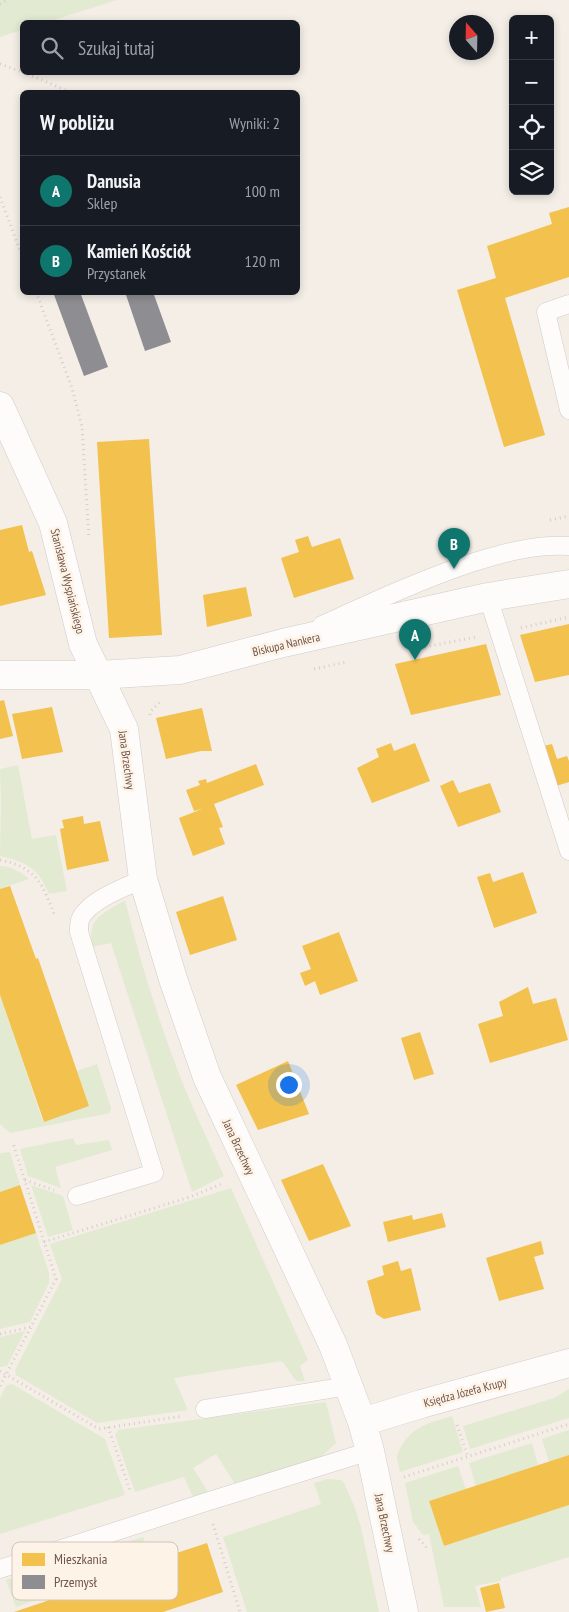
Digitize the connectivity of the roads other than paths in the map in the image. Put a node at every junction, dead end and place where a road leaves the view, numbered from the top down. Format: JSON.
{"nodes":[{"id":1,"x":569,"y":304,"type":"edge"},
{"id":2,"x":0,"y":406,"type":"edge"},
{"id":3,"x":569,"y":410,"type":"edge"},
{"id":4,"x":569,"y":546,"type":"edge"},
{"id":5,"x":569,"y":584,"type":"edge"},
{"id":6,"x":488,"y":597,"type":"junction"},
{"id":7,"x":283,"y":643,"type":"junction"},
{"id":8,"x":0,"y":675,"type":"edge"},
{"id":9,"x":98,"y":675,"type":"junction"},
{"id":10,"x":569,"y":851,"type":"edge"},
{"id":11,"x":143,"y":879,"type":"junction"},
{"id":12,"x":78,"y":1196,"type":"road end"},
{"id":13,"x":569,"y":1363,"type":"edge"},
{"id":14,"x":348,"y":1386,"type":"junction"},
{"id":15,"x":205,"y":1409,"type":"road end"},
{"id":16,"x":362,"y":1422,"type":"junction"},
{"id":17,"x":370,"y":1451,"type":"junction"},
{"id":18,"x":85,"y":1542,"type":"edge"},
{"id":19,"x":12,"y":1566,"type":"edge"},
{"id":20,"x":0,"y":1570,"type":"edge"},
{"id":21,"x":404,"y":1612,"type":"edge"}],
"edges":[{"from":1,"to":3,"type":"lane"},
{"from":2,"to":9,"type":"street","name":"Stanisława Wyspiańskiego"},
{"from":4,"to":7,"type":"lane"},
{"from":5,"to":6,"type":"street","name":"Biskupa Nankera"},
{"from":6,"to":7,"type":"street","name":"Biskupa Nankera"},
{"from":6,"to":10,"type":"lane"},
{"from":7,"to":9,"type":"street","name":"Biskupa Nankera"},
{"from":8,"to":9,"type":"street","name":"Biskupa Nankera"},
{"from":9,"to":11,"type":"street","name":"Jana Brzechwy"},
{"from":11,"to":12,"type":"lane"},
{"from":11,"to":14,"type":"street","name":"Jana Brzechwy"},
{"from":13,"to":16,"type":"street","name":"Księdza Józefa Krupy"},
{"from":14,"to":15,"type":"lane"},
{"from":14,"to":16,"type":"street","name":"Jana Brzechwy"},
{"from":16,"to":17,"type":"street","name":"Jana Brzechwy"},
{"from":17,"to":18,"type":"lane"},
{"from":17,"to":21,"type":"street","name":"Jana Brzechwy"},
{"from":19,"to":20,"type":"lane"}]}
